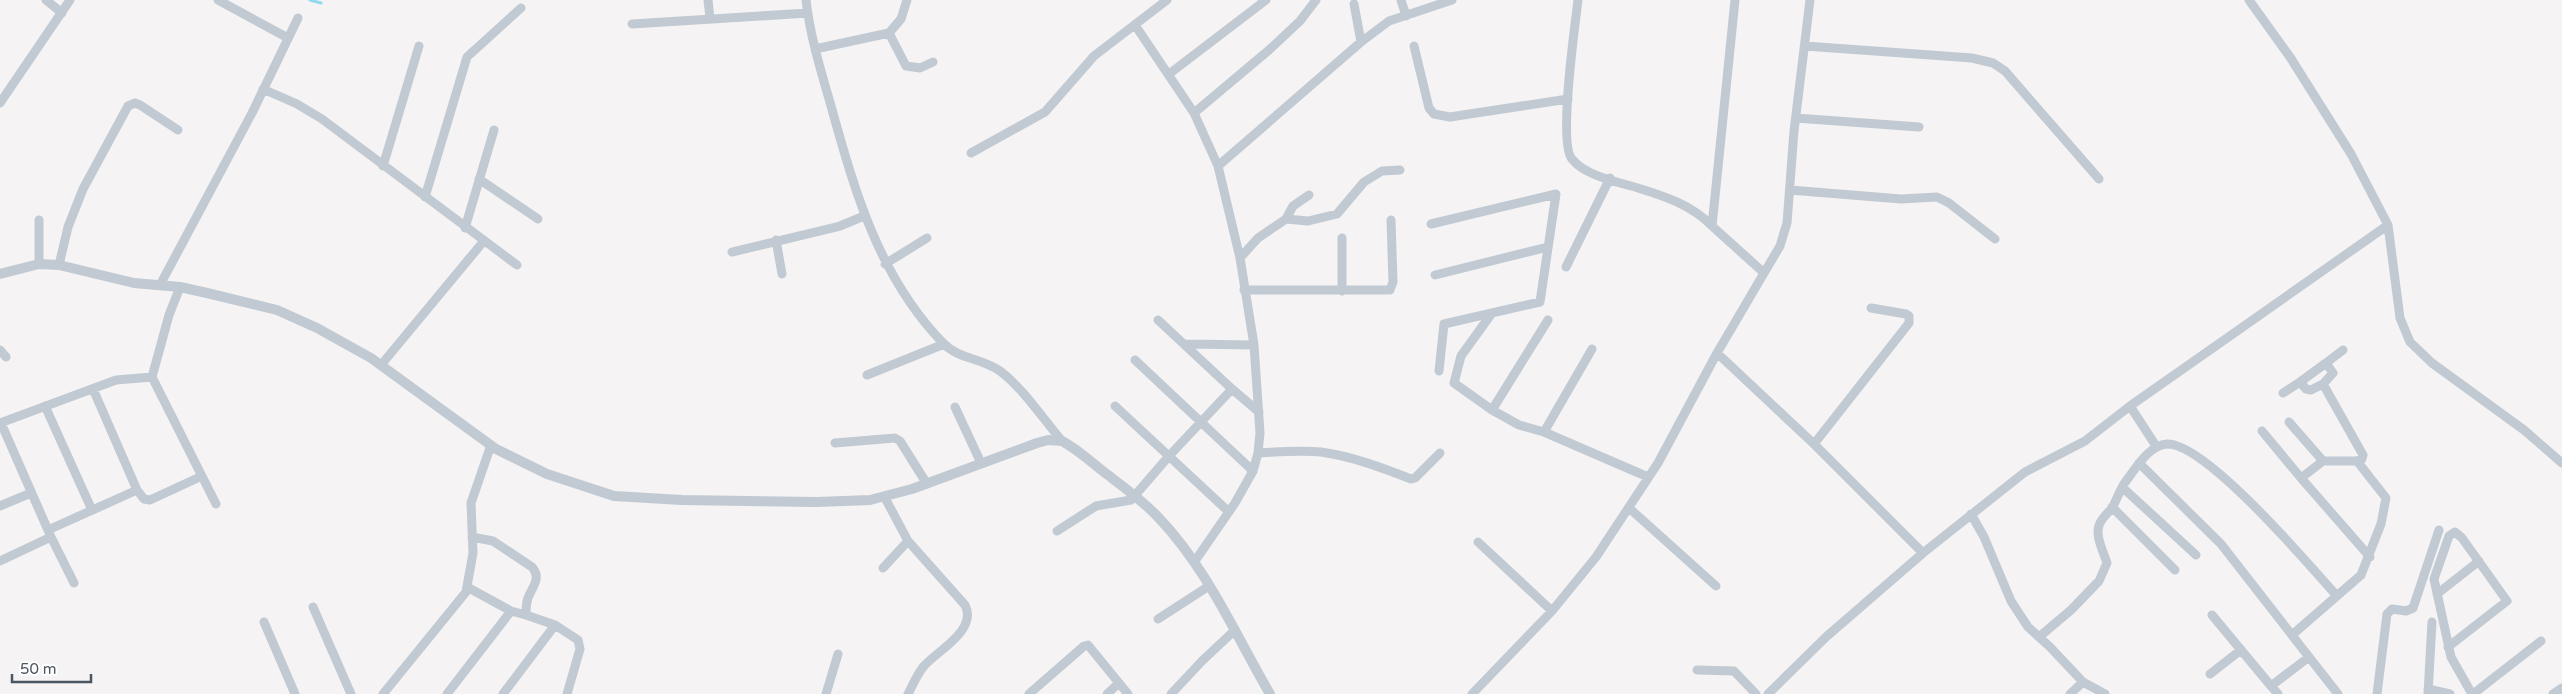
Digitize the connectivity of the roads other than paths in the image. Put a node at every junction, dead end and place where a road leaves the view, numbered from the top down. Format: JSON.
{"nodes":[{"id":1,"x":46,"y":0,"type":"edge"},
{"id":2,"x":70,"y":0,"type":"edge"},
{"id":3,"x":218,"y":0,"type":"edge"},
{"id":4,"x":708,"y":0,"type":"edge"},
{"id":5,"x":806,"y":0,"type":"edge"},
{"id":6,"x":907,"y":0,"type":"edge"},
{"id":7,"x":1167,"y":0,"type":"edge"},
{"id":8,"x":1266,"y":0,"type":"edge"},
{"id":9,"x":1316,"y":0,"type":"edge"},
{"id":10,"x":1401,"y":0,"type":"edge"},
{"id":11,"x":1452,"y":0,"type":"edge"},
{"id":12,"x":1578,"y":0,"type":"edge"},
{"id":13,"x":1735,"y":0,"type":"edge"},
{"id":14,"x":1810,"y":0,"type":"edge"},
{"id":15,"x":2249,"y":0,"type":"edge"},
{"id":16,"x":1354,"y":4,"type":"dead end"},
{"id":17,"x":521,"y":8,"type":"dead end"},
{"id":18,"x":808,"y":12,"type":"junction"},
{"id":19,"x":62,"y":13,"type":"junction"},
{"id":20,"x":1406,"y":16,"type":"junction"},
{"id":21,"x":298,"y":18,"type":"dead end"},
{"id":22,"x":710,"y":18,"type":"junction"},
{"id":23,"x":632,"y":24,"type":"dead end"},
{"id":24,"x":1135,"y":25,"type":"junction"},
{"id":25,"x":889,"y":33,"type":"junction"},
{"id":26,"x":288,"y":38,"type":"junction"},
{"id":27,"x":1361,"y":42,"type":"junction"},
{"id":28,"x":419,"y":46,"type":"dead end"},
{"id":29,"x":1414,"y":46,"type":"dead end"},
{"id":30,"x":1805,"y":46,"type":"junction"},
{"id":31,"x":815,"y":49,"type":"junction"},
{"id":32,"x":933,"y":62,"type":"dead end"},
{"id":33,"x":1169,"y":74,"type":"junction"},
{"id":34,"x":263,"y":88,"type":"junction"},
{"id":35,"x":1568,"y":99,"type":"junction"},
{"id":36,"x":0,"y":102,"type":"edge"},
{"id":37,"x":1194,"y":113,"type":"junction"},
{"id":38,"x":1796,"y":118,"type":"junction"},
{"id":39,"x":1919,"y":127,"type":"dead end"},
{"id":40,"x":178,"y":130,"type":"dead end"},
{"id":41,"x":494,"y":130,"type":"dead end"},
{"id":42,"x":971,"y":153,"type":"dead end"},
{"id":43,"x":383,"y":166,"type":"junction"},
{"id":44,"x":1218,"y":166,"type":"junction"},
{"id":45,"x":1400,"y":170,"type":"dead end"},
{"id":46,"x":1610,"y":178,"type":"junction"},
{"id":47,"x":479,"y":179,"type":"junction"},
{"id":48,"x":2099,"y":179,"type":"dead end"},
{"id":49,"x":1790,"y":190,"type":"junction"},
{"id":50,"x":1309,"y":195,"type":"dead end"},
{"id":51,"x":424,"y":197,"type":"junction"},
{"id":52,"x":864,"y":216,"type":"junction"},
{"id":53,"x":538,"y":219,"type":"dead end"},
{"id":54,"x":1286,"y":219,"type":"junction"},
{"id":55,"x":39,"y":220,"type":"dead end"},
{"id":56,"x":1392,"y":220,"type":"dead end"},
{"id":57,"x":1431,"y":224,"type":"dead end"},
{"id":58,"x":2388,"y":225,"type":"junction"},
{"id":59,"x":1712,"y":226,"type":"junction"},
{"id":60,"x":464,"y":228,"type":"junction"},
{"id":61,"x":927,"y":238,"type":"dead end"},
{"id":62,"x":1342,"y":238,"type":"dead end"},
{"id":63,"x":1994,"y":239,"type":"dead end"},
{"id":64,"x":776,"y":240,"type":"junction"},
{"id":65,"x":483,"y":242,"type":"junction"},
{"id":66,"x":1548,"y":248,"type":"junction"},
{"id":67,"x":732,"y":252,"type":"dead end"},
{"id":68,"x":1240,"y":258,"type":"junction"},
{"id":69,"x":39,"y":264,"type":"junction"},
{"id":70,"x":885,"y":264,"type":"junction"},
{"id":71,"x":59,"y":265,"type":"junction"},
{"id":72,"x":516,"y":265,"type":"dead end"},
{"id":73,"x":1566,"y":267,"type":"dead end"},
{"id":74,"x":1763,"y":272,"type":"junction"},
{"id":75,"x":0,"y":274,"type":"edge"},
{"id":76,"x":782,"y":274,"type":"dead end"},
{"id":77,"x":1435,"y":275,"type":"dead end"},
{"id":78,"x":160,"y":285,"type":"junction"},
{"id":79,"x":180,"y":287,"type":"junction"},
{"id":80,"x":1244,"y":290,"type":"junction"},
{"id":81,"x":1342,"y":291,"type":"junction"},
{"id":82,"x":1871,"y":308,"type":"dead end"},
{"id":83,"x":1492,"y":313,"type":"junction"},
{"id":84,"x":1158,"y":320,"type":"dead end"},
{"id":85,"x":1548,"y":320,"type":"dead end"},
{"id":86,"x":944,"y":344,"type":"junction"},
{"id":87,"x":1185,"y":344,"type":"junction"},
{"id":88,"x":1254,"y":346,"type":"junction"},
{"id":89,"x":1592,"y":349,"type":"dead end"},
{"id":90,"x":2343,"y":350,"type":"dead end"},
{"id":91,"x":1717,"y":353,"type":"junction"},
{"id":92,"x":1135,"y":360,"type":"dead end"},
{"id":93,"x":2326,"y":364,"type":"junction"},
{"id":94,"x":381,"y":365,"type":"junction"},
{"id":95,"x":1439,"y":370,"type":"dead end"},
{"id":96,"x":867,"y":375,"type":"dead end"},
{"id":97,"x":152,"y":377,"type":"junction"},
{"id":98,"x":2300,"y":382,"type":"junction"},
{"id":99,"x":2323,"y":384,"type":"junction"},
{"id":100,"x":1232,"y":388,"type":"junction"},
{"id":101,"x":93,"y":389,"type":"junction"},
{"id":102,"x":2283,"y":393,"type":"dead end"},
{"id":103,"x":45,"y":406,"type":"junction"},
{"id":104,"x":1115,"y":406,"type":"dead end"},
{"id":105,"x":2130,"y":406,"type":"junction"},
{"id":106,"x":955,"y":407,"type":"dead end"},
{"id":107,"x":1492,"y":410,"type":"junction"},
{"id":108,"x":1259,"y":412,"type":"junction"},
{"id":109,"x":1200,"y":422,"type":"junction"},
{"id":110,"x":2290,"y":422,"type":"dead end"},
{"id":111,"x":1,"y":423,"type":"edge"},
{"id":112,"x":2262,"y":431,"type":"dead end"},
{"id":113,"x":1544,"y":432,"type":"junction"},
{"id":114,"x":1062,"y":441,"type":"junction"},
{"id":115,"x":835,"y":443,"type":"dead end"},
{"id":116,"x":1814,"y":444,"type":"junction"},
{"id":117,"x":491,"y":445,"type":"junction"},
{"id":118,"x":2156,"y":446,"type":"junction"},
{"id":119,"x":1440,"y":452,"type":"dead end"},
{"id":120,"x":1258,"y":453,"type":"junction"},
{"id":121,"x":1169,"y":456,"type":"junction"},
{"id":122,"x":2323,"y":461,"type":"junction"},
{"id":123,"x":2357,"y":461,"type":"junction"},
{"id":124,"x":981,"y":463,"type":"junction"},
{"id":125,"x":2139,"y":463,"type":"junction"},
{"id":126,"x":2562,"y":463,"type":"edge"},
{"id":127,"x":1253,"y":471,"type":"junction"},
{"id":128,"x":202,"y":476,"type":"junction"},
{"id":129,"x":1648,"y":477,"type":"junction"},
{"id":130,"x":2300,"y":478,"type":"junction"},
{"id":131,"x":927,"y":484,"type":"junction"},
{"id":132,"x":2122,"y":486,"type":"junction"},
{"id":133,"x":137,"y":490,"type":"junction"},
{"id":134,"x":31,"y":493,"type":"junction"},
{"id":135,"x":1136,"y":496,"type":"junction"},
{"id":136,"x":885,"y":498,"type":"junction"},
{"id":137,"x":216,"y":504,"type":"dead end"},
{"id":138,"x":0,"y":506,"type":"edge"},
{"id":139,"x":2112,"y":507,"type":"junction"},
{"id":140,"x":1630,"y":508,"type":"junction"},
{"id":141,"x":92,"y":510,"type":"junction"},
{"id":142,"x":1229,"y":512,"type":"junction"},
{"id":143,"x":1971,"y":514,"type":"junction"},
{"id":144,"x":2439,"y":530,"type":"dead end"},
{"id":145,"x":1057,"y":531,"type":"dead end"},
{"id":146,"x":50,"y":533,"type":"junction"},
{"id":147,"x":472,"y":537,"type":"junction"},
{"id":148,"x":908,"y":541,"type":"junction"},
{"id":149,"x":1478,"y":542,"type":"dead end"},
{"id":150,"x":1923,"y":554,"type":"junction"},
{"id":151,"x":2196,"y":555,"type":"dead end"},
{"id":152,"x":2370,"y":557,"type":"junction"},
{"id":153,"x":0,"y":560,"type":"edge"},
{"id":154,"x":1195,"y":561,"type":"junction"},
{"id":155,"x":2479,"y":561,"type":"junction"},
{"id":156,"x":883,"y":568,"type":"dead end"},
{"id":157,"x":2175,"y":570,"type":"dead end"},
{"id":158,"x":74,"y":582,"type":"dead end"},
{"id":159,"x":1209,"y":586,"type":"junction"},
{"id":160,"x":1716,"y":586,"type":"dead end"},
{"id":161,"x":467,"y":587,"type":"junction"},
{"id":162,"x":2437,"y":594,"type":"junction"},
{"id":163,"x":2337,"y":596,"type":"junction"},
{"id":164,"x":313,"y":607,"type":"dead end"},
{"id":165,"x":511,"y":611,"type":"junction"},
{"id":166,"x":1552,"y":611,"type":"junction"},
{"id":167,"x":526,"y":615,"type":"junction"},
{"id":168,"x":2212,"y":615,"type":"dead end"},
{"id":169,"x":1158,"y":619,"type":"dead end"},
{"id":170,"x":264,"y":622,"type":"dead end"},
{"id":171,"x":2432,"y":622,"type":"dead end"},
{"id":172,"x":555,"y":626,"type":"junction"},
{"id":173,"x":1235,"y":630,"type":"junction"},
{"id":174,"x":2292,"y":635,"type":"junction"},
{"id":175,"x":2039,"y":637,"type":"junction"},
{"id":176,"x":2541,"y":640,"type":"dead end"},
{"id":177,"x":2448,"y":647,"type":"junction"},
{"id":178,"x":2241,"y":650,"type":"junction"},
{"id":179,"x":838,"y":654,"type":"dead end"},
{"id":180,"x":2309,"y":657,"type":"junction"},
{"id":181,"x":1698,"y":670,"type":"dead end"},
{"id":182,"x":2210,"y":674,"type":"dead end"},
{"id":183,"x":2083,"y":682,"type":"junction"},
{"id":184,"x":1119,"y":683,"type":"junction"},
{"id":185,"x":2272,"y":686,"type":"junction"},
{"id":186,"x":2562,"y":688,"type":"edge"},
{"id":187,"x":2428,"y":692,"type":"edge"},
{"id":188,"x":384,"y":693,"type":"edge"},
{"id":189,"x":295,"y":694,"type":"edge"},
{"id":190,"x":351,"y":694,"type":"edge"},
{"id":191,"x":447,"y":694,"type":"edge"},
{"id":192,"x":503,"y":694,"type":"edge"},
{"id":193,"x":567,"y":694,"type":"edge"},
{"id":194,"x":826,"y":694,"type":"edge"},
{"id":195,"x":908,"y":694,"type":"edge"},
{"id":196,"x":1029,"y":694,"type":"edge"},
{"id":197,"x":1107,"y":694,"type":"edge"},
{"id":198,"x":1128,"y":694,"type":"edge"},
{"id":199,"x":1171,"y":694,"type":"edge"},
{"id":200,"x":1270,"y":694,"type":"edge"},
{"id":201,"x":1472,"y":694,"type":"edge"},
{"id":202,"x":1756,"y":694,"type":"edge"},
{"id":203,"x":1768,"y":694,"type":"edge"},
{"id":204,"x":2070,"y":694,"type":"edge"},
{"id":205,"x":2105,"y":694,"type":"edge"},
{"id":206,"x":2278,"y":694,"type":"edge"},
{"id":207,"x":2338,"y":694,"type":"edge"},
{"id":208,"x":2378,"y":694,"type":"edge"},
{"id":209,"x":2448,"y":694,"type":"edge"},
{"id":210,"x":2472,"y":694,"type":"edge"},
{"id":211,"x":2553,"y":694,"type":"edge"}],
"edges":[{"from":1,"to":19,"type":"street"},
{"from":2,"to":19,"type":"street"},
{"from":3,"to":26,"type":"street"},
{"from":4,"to":22,"type":"street"},
{"from":5,"to":18,"type":"street"},
{"from":6,"to":25,"type":"street"},
{"from":7,"to":24,"type":"street"},
{"from":8,"to":33,"type":"street"},
{"from":9,"to":37,"type":"street"},
{"from":10,"to":20,"type":"street"},
{"from":11,"to":20,"type":"street"},
{"from":12,"to":35,"type":"street"},
{"from":13,"to":59,"type":"street"},
{"from":14,"to":30,"type":"street"},
{"from":15,"to":58,"type":"street"},
{"from":16,"to":27,"type":"street"},
{"from":17,"to":51,"type":"street"},
{"from":18,"to":22,"type":"street"},
{"from":18,"to":31,"type":"street"},
{"from":19,"to":36,"type":"street"},
{"from":20,"to":27,"type":"street"},
{"from":21,"to":26,"type":"street"},
{"from":22,"to":23,"type":"street"},
{"from":24,"to":33,"type":"street"},
{"from":24,"to":42,"type":"street"},
{"from":25,"to":31,"type":"street"},
{"from":25,"to":32,"type":"street"},
{"from":26,"to":34,"type":"street"},
{"from":27,"to":44,"type":"street"},
{"from":28,"to":43,"type":"street"},
{"from":29,"to":35,"type":"street"},
{"from":30,"to":38,"type":"street"},
{"from":30,"to":48,"type":"street"},
{"from":31,"to":52,"type":"street"},
{"from":33,"to":37,"type":"street"},
{"from":34,"to":43,"type":"street"},
{"from":34,"to":78,"type":"street"},
{"from":35,"to":46,"type":"street"},
{"from":37,"to":44,"type":"street"},
{"from":38,"to":39,"type":"street"},
{"from":38,"to":49,"type":"street"},
{"from":40,"to":71,"type":"street"},
{"from":41,"to":47,"type":"street"},
{"from":43,"to":51,"type":"street"},
{"from":44,"to":68,"type":"street"},
{"from":45,"to":54,"type":"street"},
{"from":46,"to":59,"type":"street"},
{"from":46,"to":73,"type":"street"},
{"from":47,"to":53,"type":"street"},
{"from":47,"to":60,"type":"street"},
{"from":49,"to":63,"type":"street"},
{"from":49,"to":74,"type":"street"},
{"from":50,"to":54,"type":"street"},
{"from":51,"to":60,"type":"street"},
{"from":52,"to":64,"type":"street"},
{"from":52,"to":70,"type":"street"},
{"from":54,"to":68,"type":"street"},
{"from":55,"to":69,"type":"street"},
{"from":56,"to":81,"type":"street"},
{"from":57,"to":66,"type":"street"},
{"from":58,"to":105,"type":"street"},
{"from":58,"to":126,"type":"street"},
{"from":59,"to":74,"type":"street"},
{"from":60,"to":65,"type":"street"},
{"from":61,"to":70,"type":"street"},
{"from":62,"to":81,"type":"street"},
{"from":64,"to":67,"type":"street"},
{"from":64,"to":76,"type":"street"},
{"from":65,"to":72,"type":"street"},
{"from":65,"to":94,"type":"street"},
{"from":66,"to":77,"type":"street"},
{"from":66,"to":83,"type":"street"},
{"from":68,"to":80,"type":"street"},
{"from":69,"to":71,"type":"street"},
{"from":69,"to":75,"type":"street"},
{"from":70,"to":86,"type":"street"},
{"from":71,"to":78,"type":"street"},
{"from":74,"to":91,"type":"street"},
{"from":78,"to":79,"type":"street"},
{"from":79,"to":94,"type":"street"},
{"from":79,"to":97,"type":"street"},
{"from":80,"to":81,"type":"street"},
{"from":80,"to":88,"type":"street"},
{"from":82,"to":116,"type":"street"},
{"from":83,"to":95,"type":"street"},
{"from":83,"to":107,"type":"street"},
{"from":84,"to":87,"type":"street"},
{"from":85,"to":107,"type":"street"},
{"from":86,"to":96,"type":"street"},
{"from":86,"to":114,"type":"street"},
{"from":87,"to":88,"type":"street"},
{"from":87,"to":100,"type":"street"},
{"from":88,"to":108,"type":"street"},
{"from":89,"to":113,"type":"street"},
{"from":90,"to":93,"type":"street"},
{"from":91,"to":116,"type":"street"},
{"from":91,"to":129,"type":"street"},
{"from":92,"to":109,"type":"street"},
{"from":93,"to":98,"type":"street"},
{"from":93,"to":99,"type":"street"},
{"from":94,"to":117,"type":"street"},
{"from":97,"to":101,"type":"street"},
{"from":97,"to":128,"type":"street"},
{"from":98,"to":99,"type":"street"},
{"from":98,"to":102,"type":"street"},
{"from":99,"to":123,"type":"street"},
{"from":100,"to":108,"type":"street"},
{"from":100,"to":109,"type":"street"},
{"from":101,"to":103,"type":"street"},
{"from":101,"to":133,"type":"street"},
{"from":103,"to":111,"type":"street"},
{"from":103,"to":141,"type":"street"},
{"from":104,"to":121,"type":"street"},
{"from":105,"to":118,"type":"street"},
{"from":105,"to":143,"type":"street"},
{"from":106,"to":124,"type":"street"},
{"from":107,"to":113,"type":"street"},
{"from":108,"to":120,"type":"street"},
{"from":109,"to":121,"type":"street"},
{"from":109,"to":127,"type":"street"},
{"from":110,"to":122,"type":"street"},
{"from":111,"to":134,"type":"street"},
{"from":112,"to":130,"type":"street"},
{"from":113,"to":129,"type":"street"},
{"from":114,"to":124,"type":"street"},
{"from":114,"to":135,"type":"street"},
{"from":115,"to":131,"type":"street"},
{"from":116,"to":150,"type":"street"},
{"from":117,"to":136,"type":"street"},
{"from":117,"to":147,"type":"street"},
{"from":118,"to":125,"type":"street"},
{"from":118,"to":163,"type":"street"},
{"from":119,"to":120,"type":"street"},
{"from":120,"to":127,"type":"street"},
{"from":121,"to":135,"type":"street"},
{"from":121,"to":142,"type":"street"},
{"from":122,"to":123,"type":"street"},
{"from":122,"to":130,"type":"street"},
{"from":123,"to":152,"type":"street"},
{"from":124,"to":131,"type":"street"},
{"from":125,"to":132,"type":"street"},
{"from":125,"to":174,"type":"street"},
{"from":127,"to":142,"type":"street"},
{"from":128,"to":133,"type":"street"},
{"from":128,"to":137,"type":"street"},
{"from":129,"to":140,"type":"street"},
{"from":130,"to":152,"type":"street"},
{"from":131,"to":136,"type":"street"},
{"from":132,"to":139,"type":"street"},
{"from":132,"to":151,"type":"street"},
{"from":133,"to":141,"type":"street"},
{"from":134,"to":138,"type":"street"},
{"from":134,"to":146,"type":"street"},
{"from":135,"to":145,"type":"street"},
{"from":135,"to":154,"type":"street"},
{"from":136,"to":148,"type":"street"},
{"from":139,"to":157,"type":"street"},
{"from":139,"to":175,"type":"street"},
{"from":140,"to":160,"type":"street"},
{"from":140,"to":166,"type":"street"},
{"from":141,"to":146,"type":"street"},
{"from":142,"to":154,"type":"street"},
{"from":143,"to":150,"type":"street"},
{"from":143,"to":175,"type":"street"},
{"from":144,"to":208,"type":"street"},
{"from":146,"to":153,"type":"street"},
{"from":146,"to":158,"type":"street"},
{"from":147,"to":161,"type":"street"},
{"from":147,"to":167,"type":"street"},
{"from":148,"to":156,"type":"street"},
{"from":148,"to":195,"type":"street"},
{"from":149,"to":166,"type":"street"},
{"from":150,"to":203,"type":"street"},
{"from":152,"to":163,"type":"street"},
{"from":154,"to":159,"type":"street"},
{"from":155,"to":162,"type":"street"},
{"from":155,"to":162,"type":"street"},
{"from":155,"to":177,"type":"street"},
{"from":159,"to":169,"type":"street"},
{"from":159,"to":173,"type":"street"},
{"from":161,"to":165,"type":"street"},
{"from":161,"to":188,"type":"street"},
{"from":162,"to":177,"type":"street"},
{"from":163,"to":174,"type":"street"},
{"from":164,"to":190,"type":"street"},
{"from":165,"to":167,"type":"street"},
{"from":165,"to":191,"type":"street"},
{"from":166,"to":201,"type":"street"},
{"from":167,"to":172,"type":"street"},
{"from":168,"to":178,"type":"street"},
{"from":170,"to":189,"type":"street"},
{"from":171,"to":187,"type":"street"},
{"from":172,"to":192,"type":"street"},
{"from":172,"to":193,"type":"street"},
{"from":173,"to":199,"type":"street"},
{"from":173,"to":200,"type":"street"},
{"from":174,"to":180,"type":"street"},
{"from":175,"to":183,"type":"street"},
{"from":176,"to":210,"type":"street"},
{"from":177,"to":210,"type":"street"},
{"from":178,"to":182,"type":"street"},
{"from":178,"to":185,"type":"street"},
{"from":179,"to":194,"type":"street"},
{"from":180,"to":185,"type":"street"},
{"from":180,"to":207,"type":"street"},
{"from":181,"to":202,"type":"street"},
{"from":183,"to":204,"type":"street"},
{"from":183,"to":205,"type":"street"},
{"from":184,"to":196,"type":"street"},
{"from":184,"to":197,"type":"street"},
{"from":184,"to":198,"type":"street"},
{"from":185,"to":206,"type":"street"},
{"from":186,"to":211,"type":"street"},
{"from":187,"to":209,"type":"street"}]}
